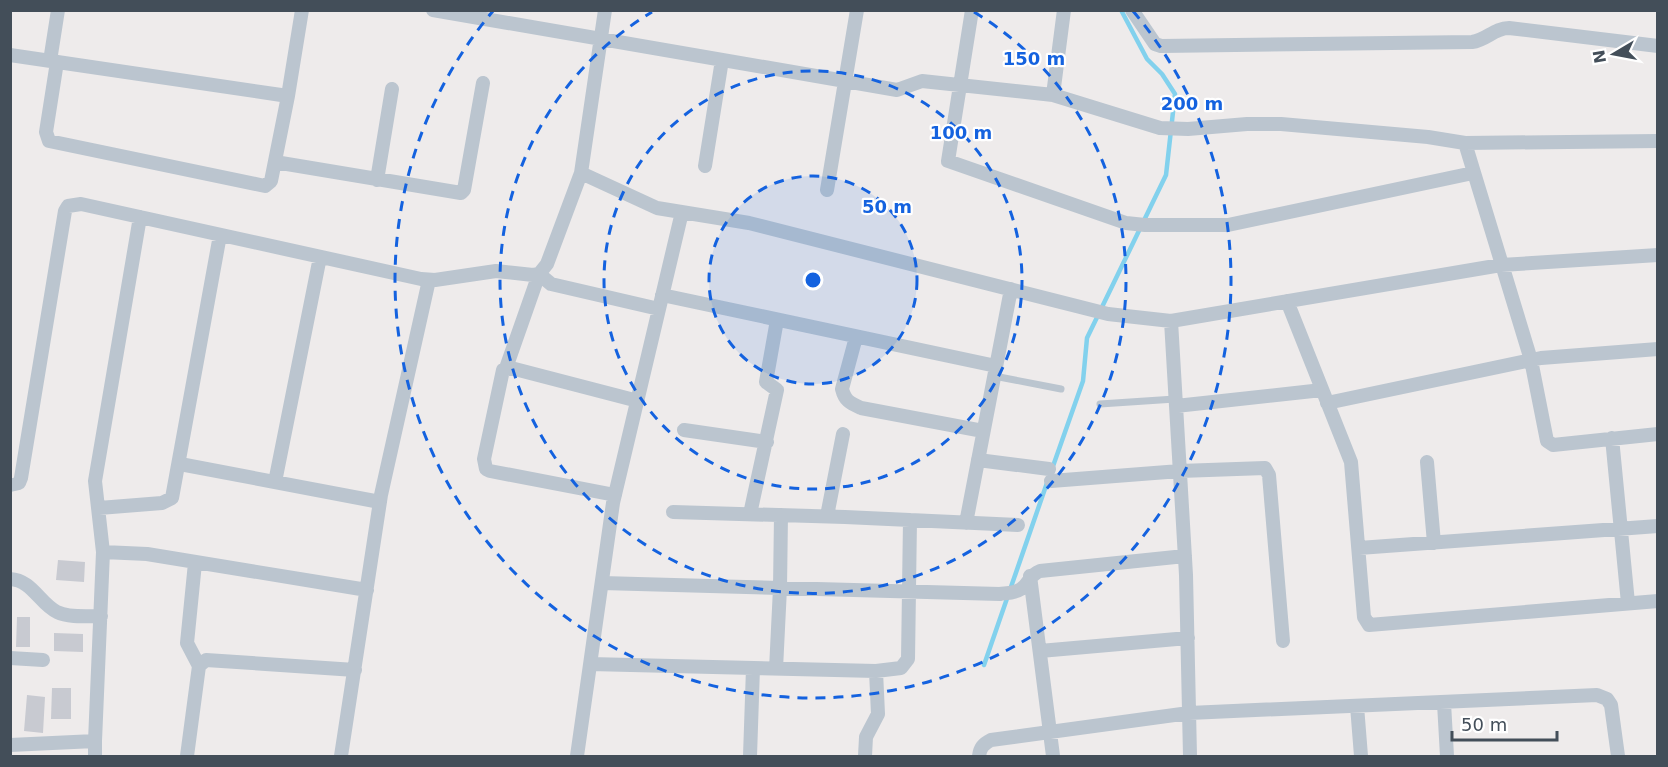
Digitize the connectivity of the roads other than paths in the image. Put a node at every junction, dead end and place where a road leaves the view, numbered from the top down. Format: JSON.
{"nodes":[{"id":1,"x":58,"y":10,"type":"edge"},
{"id":2,"x":302,"y":10,"type":"edge"},
{"id":3,"x":433,"y":10,"type":"edge"},
{"id":4,"x":605,"y":10,"type":"edge"},
{"id":5,"x":856,"y":10,"type":"edge"},
{"id":6,"x":972,"y":10,"type":"edge"},
{"id":7,"x":1064,"y":10,"type":"edge"},
{"id":8,"x":1132,"y":10,"type":"edge"},
{"id":9,"x":471,"y":13,"type":"edge"},
{"id":10,"x":601,"y":39,"type":"junction"},
{"id":11,"x":1658,"y":46,"type":"edge"},
{"id":12,"x":10,"y":56,"type":"edge"},
{"id":13,"x":722,"y":60,"type":"junction"},
{"id":14,"x":53,"y":62,"type":"junction"},
{"id":15,"x":845,"y":80,"type":"junction"},
{"id":16,"x":483,"y":83,"type":"dead end"},
{"id":17,"x":959,"y":84,"type":"junction"},
{"id":18,"x":392,"y":89,"type":"dead end"},
{"id":19,"x":1053,"y":95,"type":"junction"},
{"id":20,"x":288,"y":96,"type":"junction"},
{"id":21,"x":1658,"y":141,"type":"edge"},
{"id":22,"x":1465,"y":143,"type":"junction"},
{"id":23,"x":275,"y":162,"type":"junction"},
{"id":24,"x":705,"y":166,"type":"dead end"},
{"id":25,"x":1473,"y":172,"type":"junction"},
{"id":26,"x":581,"y":173,"type":"junction"},
{"id":27,"x":377,"y":180,"type":"junction"},
{"id":28,"x":827,"y":190,"type":"dead end"},
{"id":29,"x":682,"y":212,"type":"junction"},
{"id":30,"x":140,"y":217,"type":"junction"},
{"id":31,"x":220,"y":235,"type":"junction"},
{"id":32,"x":1658,"y":255,"type":"edge"},
{"id":33,"x":320,"y":257,"type":"junction"},
{"id":34,"x":1501,"y":265,"type":"junction"},
{"id":35,"x":539,"y":274,"type":"junction"},
{"id":36,"x":429,"y":280,"type":"junction"},
{"id":37,"x":1011,"y":289,"type":"junction"},
{"id":38,"x":1287,"y":301,"type":"junction"},
{"id":39,"x":661,"y":302,"type":"junction"},
{"id":40,"x":777,"y":320,"type":"junction"},
{"id":41,"x":1171,"y":321,"type":"junction"},
{"id":42,"x":856,"y":337,"type":"junction"},
{"id":43,"x":1658,"y":349,"type":"edge"},
{"id":44,"x":1531,"y":360,"type":"junction"},
{"id":45,"x":506,"y":368,"type":"junction"},
{"id":46,"x":995,"y":371,"type":"junction"},
{"id":47,"x":1061,"y":389,"type":"dead end"},
{"id":48,"x":1324,"y":397,"type":"junction"},
{"id":49,"x":638,"y":401,"type":"junction"},
{"id":50,"x":1176,"y":402,"type":"junction"},
{"id":51,"x":1100,"y":404,"type":"dead end"},
{"id":52,"x":684,"y":430,"type":"dead end"},
{"id":53,"x":983,"y":431,"type":"junction"},
{"id":54,"x":843,"y":434,"type":"dead end"},
{"id":55,"x":1658,"y":434,"type":"edge"},
{"id":56,"x":1612,"y":438,"type":"junction"},
{"id":57,"x":767,"y":442,"type":"junction"},
{"id":58,"x":978,"y":460,"type":"junction"},
{"id":59,"x":1427,"y":462,"type":"dead end"},
{"id":60,"x":180,"y":464,"type":"junction"},
{"id":61,"x":1180,"y":471,"type":"junction"},
{"id":62,"x":274,"y":482,"type":"junction"},
{"id":63,"x":10,"y":485,"type":"edge"},
{"id":64,"x":615,"y":495,"type":"junction"},
{"id":65,"x":380,"y":502,"type":"junction"},
{"id":66,"x":99,"y":508,"type":"junction"},
{"id":67,"x":673,"y":512,"type":"dead end"},
{"id":68,"x":750,"y":514,"type":"junction"},
{"id":69,"x":781,"y":515,"type":"junction"},
{"id":70,"x":827,"y":516,"type":"junction"},
{"id":71,"x":910,"y":520,"type":"junction"},
{"id":72,"x":966,"y":523,"type":"junction"},
{"id":73,"x":1018,"y":525,"type":"dead end"},
{"id":74,"x":1658,"y":525,"type":"edge"},
{"id":75,"x":1622,"y":528,"type":"junction"},
{"id":76,"x":1434,"y":543,"type":"junction"},
{"id":77,"x":1359,"y":548,"type":"junction"},
{"id":78,"x":103,"y":552,"type":"junction"},
{"id":79,"x":1185,"y":556,"type":"junction"},
{"id":80,"x":195,"y":563,"type":"junction"},
{"id":81,"x":1030,"y":576,"type":"junction"},
{"id":82,"x":10,"y":579,"type":"edge"},
{"id":83,"x":602,"y":583,"type":"junction"},
{"id":84,"x":780,"y":588,"type":"junction"},
{"id":85,"x":367,"y":590,"type":"junction"},
{"id":86,"x":909,"y":592,"type":"junction"},
{"id":87,"x":1658,"y":601,"type":"edge"},
{"id":88,"x":1628,"y":603,"type":"junction"},
{"id":89,"x":101,"y":616,"type":"junction"},
{"id":90,"x":1188,"y":638,"type":"junction"},
{"id":91,"x":1283,"y":640,"type":"dead end"},
{"id":92,"x":1040,"y":651,"type":"junction"},
{"id":93,"x":10,"y":658,"type":"edge"},
{"id":94,"x":43,"y":660,"type":"dead end"},
{"id":95,"x":590,"y":664,"type":"junction"},
{"id":96,"x":199,"y":666,"type":"junction"},
{"id":97,"x":753,"y":668,"type":"junction"},
{"id":98,"x":776,"y":669,"type":"junction"},
{"id":99,"x":355,"y":670,"type":"junction"},
{"id":100,"x":876,"y":670,"type":"junction"},
{"id":101,"x":1444,"y":703,"type":"junction"},
{"id":102,"x":1357,"y":706,"type":"junction"},
{"id":103,"x":1189,"y":713,"type":"junction"},
{"id":104,"x":1049,"y":732,"type":"junction"},
{"id":105,"x":95,"y":741,"type":"junction"},
{"id":106,"x":13,"y":749,"type":"edge"},
{"id":107,"x":95,"y":756,"type":"edge"},
{"id":108,"x":187,"y":756,"type":"edge"},
{"id":109,"x":341,"y":756,"type":"edge"},
{"id":110,"x":577,"y":756,"type":"edge"},
{"id":111,"x":750,"y":756,"type":"edge"},
{"id":112,"x":865,"y":756,"type":"edge"},
{"id":113,"x":979,"y":756,"type":"edge"},
{"id":114,"x":1053,"y":756,"type":"edge"},
{"id":115,"x":1190,"y":756,"type":"edge"},
{"id":116,"x":1361,"y":756,"type":"edge"},
{"id":117,"x":1448,"y":756,"type":"edge"},
{"id":118,"x":1618,"y":756,"type":"edge"}],
"edges":[{"from":1,"to":14,"type":"street"},
{"from":2,"to":20,"type":"street"},
{"from":3,"to":9,"type":"street"},
{"from":4,"to":10,"type":"street"},
{"from":5,"to":15,"type":"street"},
{"from":6,"to":17,"type":"street"},
{"from":7,"to":19,"type":"street"},
{"from":8,"to":11,"type":"street"},
{"from":9,"to":10,"type":"street"},
{"from":10,"to":13,"type":"street"},
{"from":10,"to":26,"type":"street"},
{"from":12,"to":14,"type":"street"},
{"from":13,"to":15,"type":"street"},
{"from":13,"to":24,"type":"street"},
{"from":14,"to":20,"type":"street"},
{"from":14,"to":23,"type":"street"},
{"from":15,"to":17,"type":"street"},
{"from":15,"to":28,"type":"street"},
{"from":16,"to":27,"type":"street"},
{"from":17,"to":19,"type":"street"},
{"from":17,"to":25,"type":"street"},
{"from":18,"to":27,"type":"street"},
{"from":19,"to":22,"type":"street"},
{"from":20,"to":23,"type":"street"},
{"from":21,"to":22,"type":"street"},
{"from":22,"to":25,"type":"street"},
{"from":23,"to":27,"type":"street"},
{"from":25,"to":34,"type":"street"},
{"from":26,"to":29,"type":"street"},
{"from":26,"to":35,"type":"street"},
{"from":29,"to":37,"type":"street"},
{"from":29,"to":39,"type":"street"},
{"from":30,"to":31,"type":"street"},
{"from":30,"to":63,"type":"street"},
{"from":30,"to":66,"type":"street"},
{"from":31,"to":33,"type":"street"},
{"from":31,"to":60,"type":"street"},
{"from":32,"to":34,"type":"street"},
{"from":33,"to":36,"type":"street"},
{"from":33,"to":62,"type":"street"},
{"from":34,"to":38,"type":"street"},
{"from":34,"to":44,"type":"street"},
{"from":35,"to":36,"type":"street"},
{"from":35,"to":39,"type":"street"},
{"from":35,"to":45,"type":"street"},
{"from":36,"to":65,"type":"street"},
{"from":37,"to":41,"type":"street"},
{"from":37,"to":46,"type":"street"},
{"from":38,"to":41,"type":"street"},
{"from":38,"to":48,"type":"street"},
{"from":39,"to":40,"type":"street"},
{"from":39,"to":49,"type":"street"},
{"from":40,"to":42,"type":"street"},
{"from":40,"to":57,"type":"street"},
{"from":41,"to":50,"type":"street"},
{"from":42,"to":46,"type":"street"},
{"from":42,"to":53,"type":"street"},
{"from":43,"to":44,"type":"street"},
{"from":44,"to":48,"type":"street"},
{"from":44,"to":56,"type":"street"},
{"from":45,"to":49,"type":"street"},
{"from":45,"to":64,"type":"street"},
{"from":46,"to":47,"type":"lane"},
{"from":46,"to":53,"type":"street"},
{"from":48,"to":50,"type":"street"},
{"from":48,"to":77,"type":"street"},
{"from":49,"to":64,"type":"street"},
{"from":50,"to":51,"type":"lane"},
{"from":50,"to":61,"type":"street"},
{"from":52,"to":57,"type":"street"},
{"from":53,"to":58,"type":"street"},
{"from":54,"to":70,"type":"street"},
{"from":55,"to":56,"type":"street"},
{"from":56,"to":75,"type":"street"},
{"from":57,"to":68,"type":"street"},
{"from":58,"to":61,"type":"street"},
{"from":58,"to":72,"type":"street"},
{"from":59,"to":76,"type":"street"},
{"from":60,"to":62,"type":"street"},
{"from":60,"to":66,"type":"street"},
{"from":61,"to":79,"type":"street"},
{"from":61,"to":91,"type":"street"},
{"from":62,"to":65,"type":"street"},
{"from":64,"to":83,"type":"street"},
{"from":65,"to":85,"type":"street"},
{"from":66,"to":78,"type":"street"},
{"from":67,"to":68,"type":"street"},
{"from":68,"to":69,"type":"street"},
{"from":69,"to":70,"type":"street"},
{"from":69,"to":84,"type":"street"},
{"from":70,"to":71,"type":"street"},
{"from":71,"to":72,"type":"street"},
{"from":71,"to":86,"type":"street"},
{"from":72,"to":73,"type":"street"},
{"from":74,"to":75,"type":"street"},
{"from":75,"to":76,"type":"street"},
{"from":75,"to":88,"type":"street"},
{"from":76,"to":77,"type":"street"},
{"from":77,"to":88,"type":"street"},
{"from":78,"to":80,"type":"street"},
{"from":78,"to":89,"type":"street"},
{"from":79,"to":81,"type":"street"},
{"from":79,"to":90,"type":"street"},
{"from":80,"to":85,"type":"street"},
{"from":80,"to":96,"type":"street"},
{"from":81,"to":86,"type":"street"},
{"from":81,"to":92,"type":"street"},
{"from":82,"to":89,"type":"street"},
{"from":83,"to":84,"type":"street"},
{"from":83,"to":95,"type":"street"},
{"from":84,"to":86,"type":"street"},
{"from":84,"to":98,"type":"street"},
{"from":85,"to":99,"type":"street"},
{"from":86,"to":100,"type":"street"},
{"from":87,"to":88,"type":"street"},
{"from":89,"to":105,"type":"street"},
{"from":90,"to":92,"type":"street"},
{"from":90,"to":103,"type":"street"},
{"from":92,"to":104,"type":"street"},
{"from":93,"to":94,"type":"street"},
{"from":95,"to":97,"type":"street"},
{"from":95,"to":110,"type":"street"},
{"from":96,"to":99,"type":"street"},
{"from":96,"to":108,"type":"street"},
{"from":97,"to":98,"type":"street"},
{"from":97,"to":111,"type":"street"},
{"from":98,"to":100,"type":"street"},
{"from":99,"to":109,"type":"street"},
{"from":100,"to":112,"type":"street"},
{"from":101,"to":102,"type":"street"},
{"from":101,"to":117,"type":"street"},
{"from":101,"to":118,"type":"street"},
{"from":102,"to":103,"type":"street"},
{"from":102,"to":116,"type":"street"},
{"from":103,"to":104,"type":"street"},
{"from":103,"to":115,"type":"street"},
{"from":104,"to":113,"type":"street"},
{"from":104,"to":114,"type":"street"},
{"from":105,"to":106,"type":"street"},
{"from":105,"to":107,"type":"street"}]}
